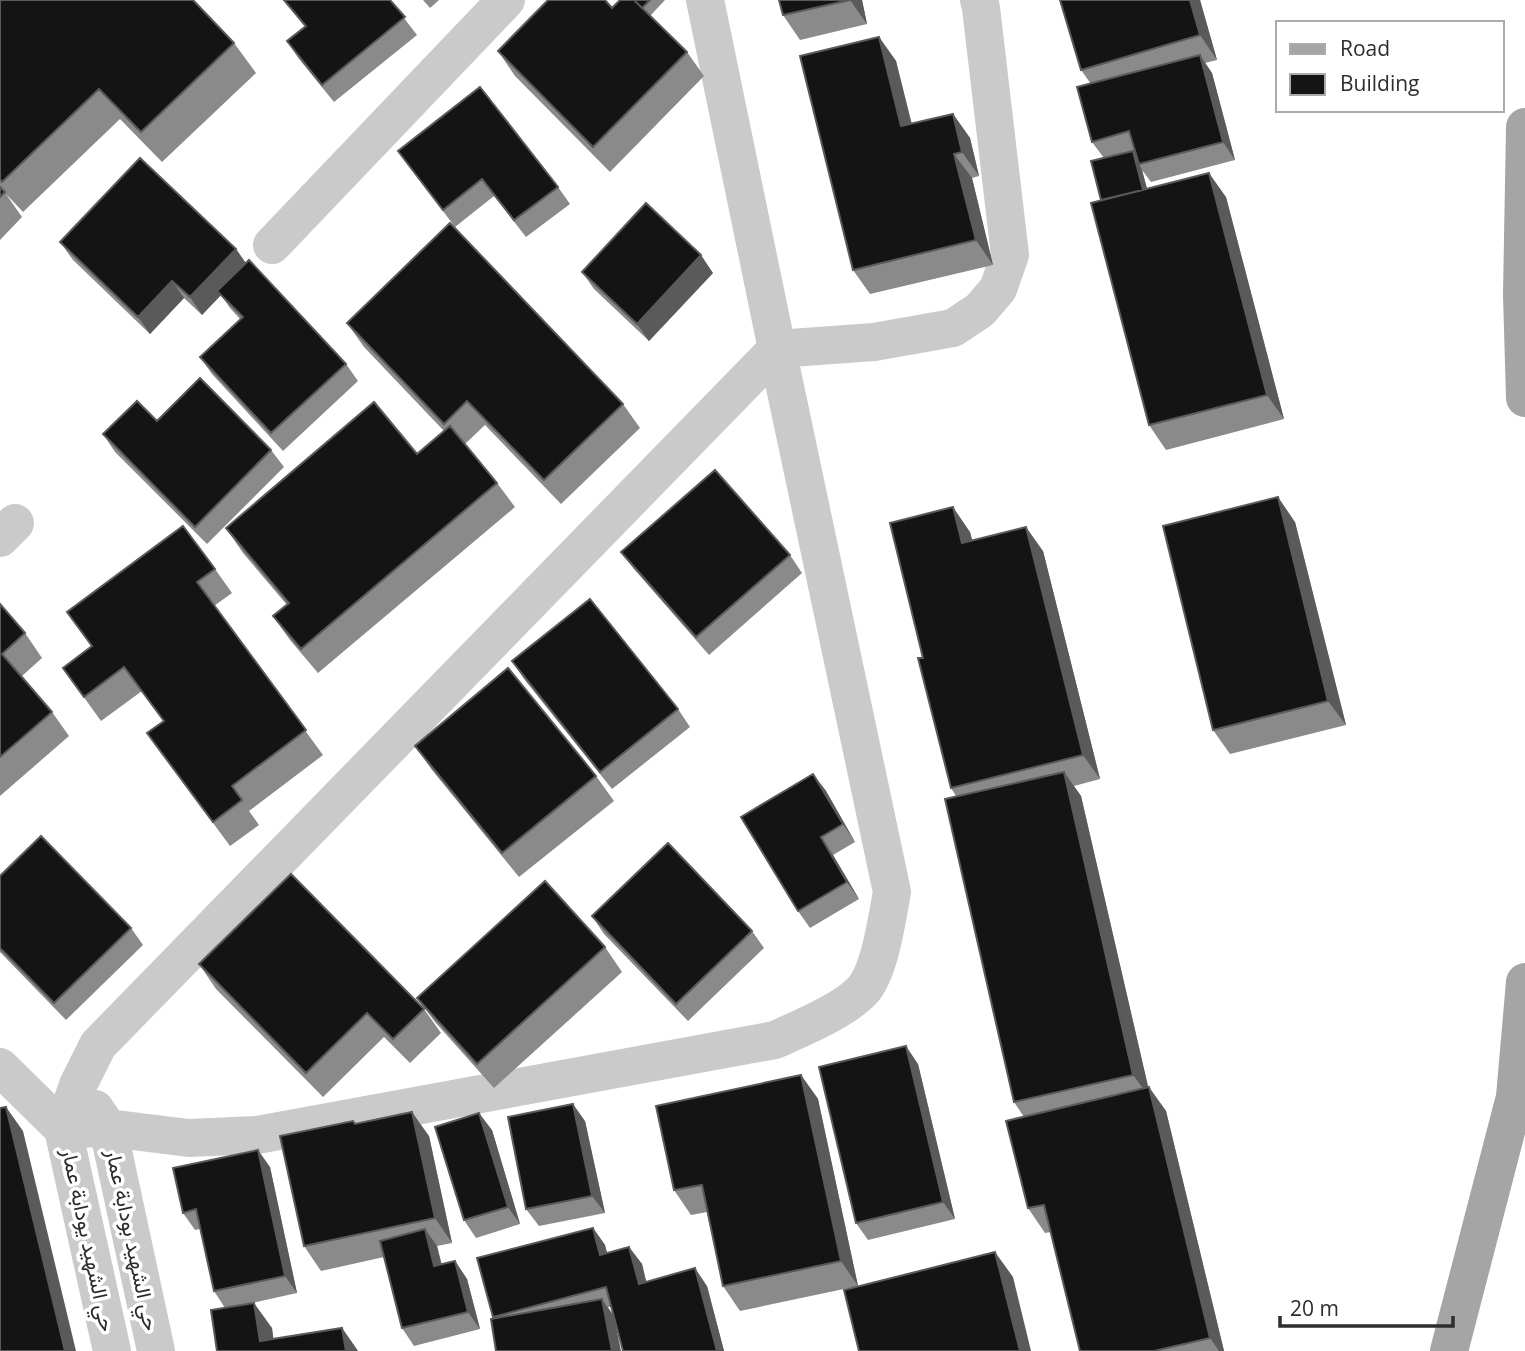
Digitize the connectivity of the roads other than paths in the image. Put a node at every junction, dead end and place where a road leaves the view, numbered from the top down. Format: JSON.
{"nodes":[{"id":1,"x":506,"y":0,"type":"edge"},
{"id":2,"x":705,"y":0,"type":"edge"},
{"id":3,"x":979,"y":0,"type":"edge"},
{"id":4,"x":1525,"y":127,"type":"edge"},
{"id":5,"x":272,"y":245,"type":"dead end"},
{"id":6,"x":777,"y":349,"type":"junction"},
{"id":7,"x":1525,"y":398,"type":"edge"},
{"id":8,"x":1525,"y":982,"type":"edge"},
{"id":9,"x":0,"y":1067,"type":"edge"},
{"id":10,"x":78,"y":1084,"type":"junction"},
{"id":11,"x":108,"y":1128,"type":"junction"},
{"id":12,"x":63,"y":1129,"type":"junction"},
{"id":13,"x":112,"y":1351,"type":"edge"},
{"id":14,"x":156,"y":1351,"type":"edge"},
{"id":15,"x":1449,"y":1351,"type":"edge"}],
"edges":[{"from":1,"to":5,"type":"street"},
{"from":2,"to":6,"type":"street"},
{"from":3,"to":6,"type":"street"},
{"from":4,"to":7,"type":"main road"},
{"from":6,"to":10,"type":"street"},
{"from":6,"to":11,"type":"street"},
{"from":8,"to":15,"type":"main road"},
{"from":9,"to":12,"type":"street"},
{"from":10,"to":11,"type":"street"},
{"from":10,"to":12,"type":"street"},
{"from":11,"to":12,"type":"street"},
{"from":11,"to":14,"type":"street","name":"حي الشهيد بودابة عمار"},
{"from":12,"to":13,"type":"street","name":"حي الشهيد يودابة عمار"}]}
